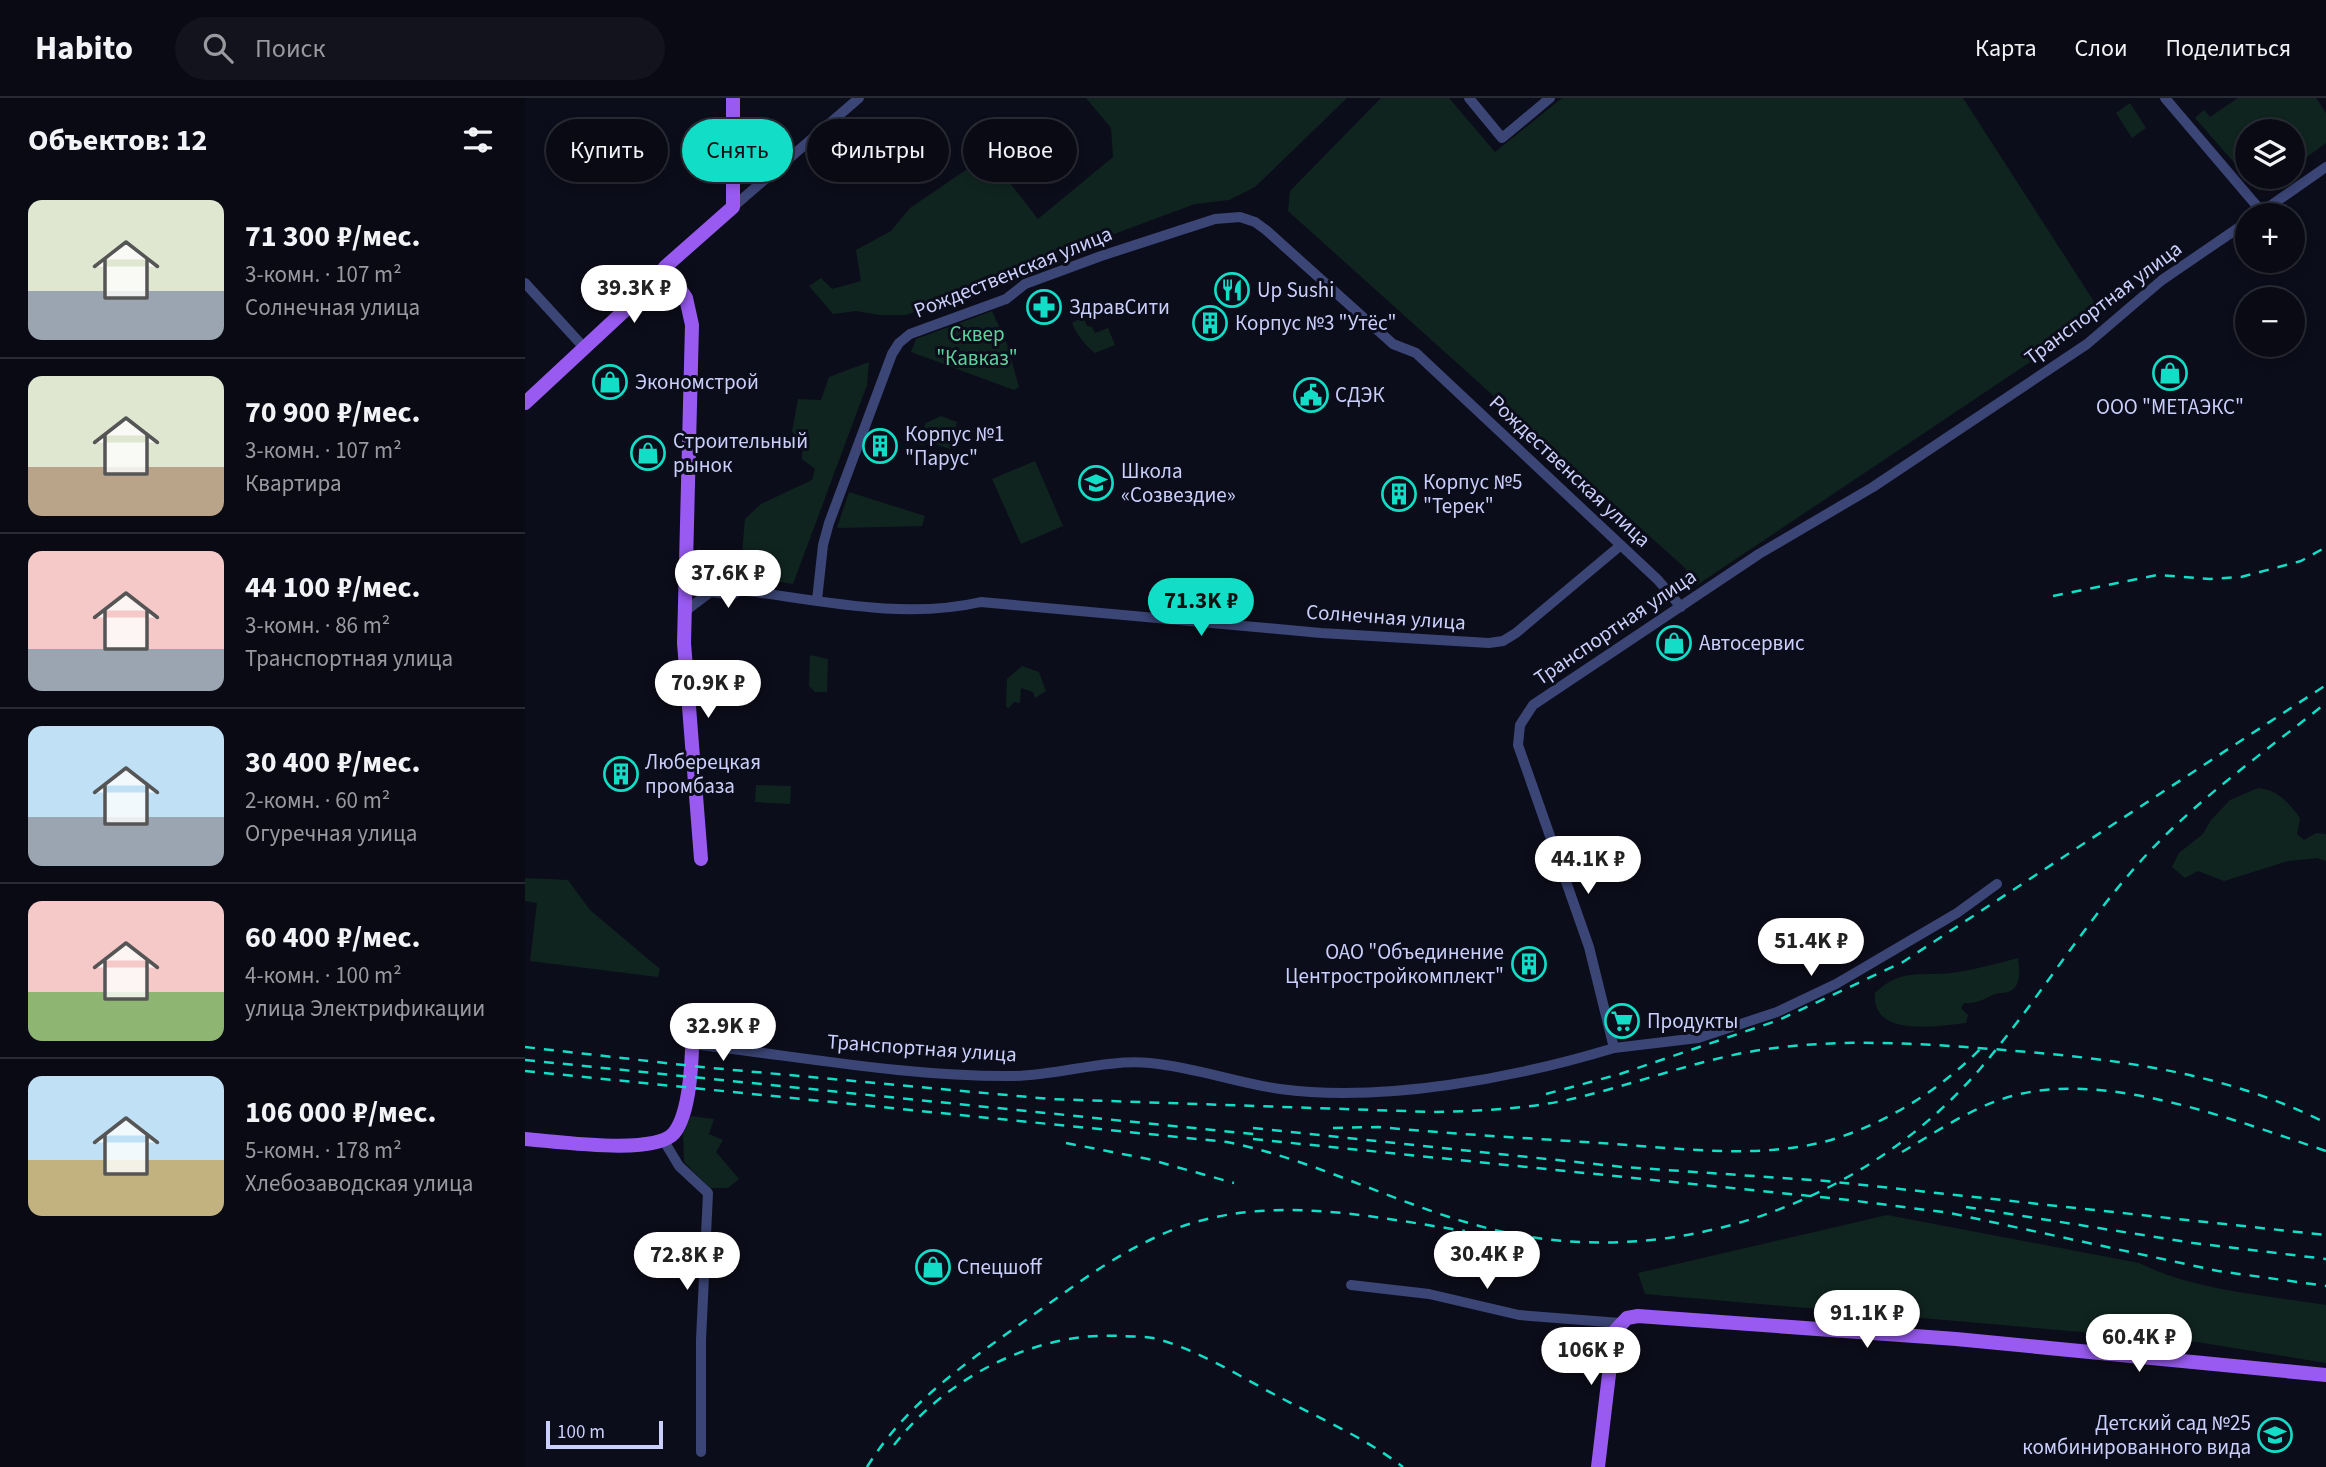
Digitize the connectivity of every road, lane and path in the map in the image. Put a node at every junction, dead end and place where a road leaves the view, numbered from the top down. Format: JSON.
{"nodes":[{"id":1,"x":733,"y":98,"type":"edge"},
{"id":2,"x":859,"y":98,"type":"edge"},
{"id":3,"x":1469,"y":98,"type":"edge"},
{"id":4,"x":1550,"y":98,"type":"edge"},
{"id":5,"x":2165,"y":98,"type":"edge"},
{"id":6,"x":2326,"y":167,"type":"edge"},
{"id":7,"x":2250,"y":203,"type":"edge"},
{"id":8,"x":2275,"y":203,"type":"edge"},
{"id":9,"x":733,"y":207,"type":"junction"},
{"id":10,"x":2235,"y":230,"type":"edge"},
{"id":11,"x":665,"y":267,"type":"junction"},
{"id":12,"x":525,"y":283,"type":"edge"},
{"id":13,"x":579,"y":342,"type":"junction"},
{"id":14,"x":525,"y":392,"type":"edge"},
{"id":15,"x":525,"y":404,"type":"edge"},
{"id":16,"x":1621,"y":545,"type":"junction"},
{"id":17,"x":686,"y":561,"type":"junction"},
{"id":18,"x":685,"y":585,"type":"junction"},
{"id":19,"x":708,"y":588,"type":"junction"},
{"id":20,"x":817,"y":600,"type":"junction"},
{"id":21,"x":1681,"y":607,"type":"junction"},
{"id":22,"x":684,"y":612,"type":"junction"},
{"id":23,"x":701,"y":859,"type":"dead end"},
{"id":24,"x":1997,"y":884,"type":"dead end"},
{"id":25,"x":693,"y":1021,"type":"joint"},
{"id":26,"x":692,"y":1044,"type":"junction"},
{"id":27,"x":1615,"y":1048,"type":"junction"},
{"id":28,"x":758,"y":1052,"type":"junction"},
{"id":29,"x":525,"y":1139,"type":"edge"},
{"id":30,"x":664,"y":1140,"type":"junction"},
{"id":31,"x":1351,"y":1285,"type":"dead end"},
{"id":32,"x":1621,"y":1323,"type":"junction"},
{"id":33,"x":2326,"y":1375,"type":"edge"},
{"id":34,"x":701,"y":1452,"type":"dead end"},
{"id":35,"x":1598,"y":1467,"type":"edge"}],
"edges":[{"from":1,"to":9,"type":"main road"},
{"from":2,"to":9,"type":"street"},
{"from":3,"to":4,"type":"street"},
{"from":5,"to":7,"type":"street"},
{"from":6,"to":8,"type":"street"},
{"from":9,"to":11,"type":"main road"},
{"from":10,"to":21,"type":"street","name":"Транспортная улица"},
{"from":11,"to":13,"type":"main road"},
{"from":11,"to":15,"type":"main road"},
{"from":11,"to":17,"type":"main road"},
{"from":12,"to":13,"type":"street"},
{"from":13,"to":14,"type":"main road"},
{"from":16,"to":20,"type":"street","name":"Солнечная улица"},
{"from":16,"to":20,"type":"street","name":"Рождественская улица"},
{"from":16,"to":21,"type":"street","name":"Рождественская улица"},
{"from":17,"to":18,"type":"main road"},
{"from":17,"to":19,"type":"street"},
{"from":18,"to":19,"type":"street","name":"Солнечная улица"},
{"from":18,"to":22,"type":"main road"},
{"from":19,"to":20,"type":"street","name":"Солнечная улица"},
{"from":19,"to":22,"type":"street"},
{"from":21,"to":27,"type":"street","name":"Транспортная улица"},
{"from":22,"to":23,"type":"main road"},
{"from":24,"to":27,"type":"street"},
{"from":25,"to":26,"type":"main road"},
{"from":25,"to":28,"type":"street"},
{"from":26,"to":28,"type":"street","name":"Транспортная улица"},
{"from":26,"to":30,"type":"main road"},
{"from":27,"to":28,"type":"street","name":"Транспортная улица"},
{"from":29,"to":30,"type":"main road"},
{"from":30,"to":34,"type":"street"},
{"from":31,"to":32,"type":"street"},
{"from":32,"to":33,"type":"main road"},
{"from":32,"to":35,"type":"main road"}]}
